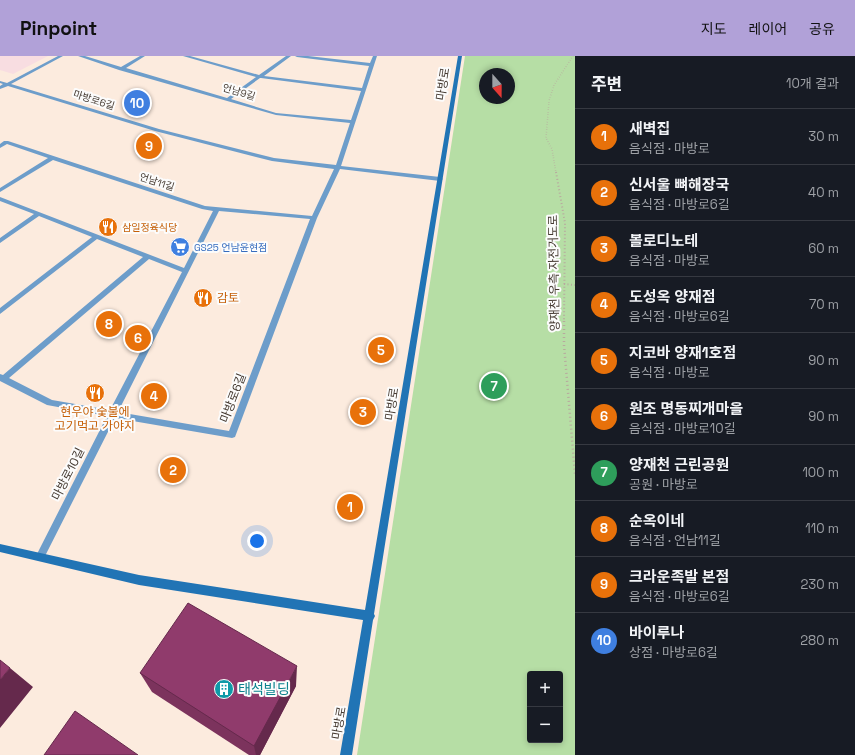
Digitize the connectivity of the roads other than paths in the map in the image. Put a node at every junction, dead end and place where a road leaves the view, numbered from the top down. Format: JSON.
{"nodes":[{"id":1,"x":61,"y":56,"type":"edge"},
{"id":2,"x":80,"y":56,"type":"edge"},
{"id":3,"x":143,"y":56,"type":"edge"},
{"id":4,"x":185,"y":56,"type":"edge"},
{"id":5,"x":289,"y":56,"type":"edge"},
{"id":6,"x":297,"y":56,"type":"edge"},
{"id":7,"x":375,"y":56,"type":"edge"},
{"id":8,"x":460,"y":56,"type":"edge"},
{"id":9,"x":372,"y":65,"type":"junction"},
{"id":10,"x":121,"y":69,"type":"junction"},
{"id":11,"x":261,"y":77,"type":"junction"},
{"id":12,"x":0,"y":82,"type":"edge"},
{"id":13,"x":8,"y":84,"type":"junction"},
{"id":14,"x":0,"y":88,"type":"edge"},
{"id":15,"x":364,"y":90,"type":"junction"},
{"id":16,"x":229,"y":98,"type":"junction"},
{"id":17,"x":353,"y":122,"type":"junction"},
{"id":18,"x":0,"y":146,"type":"edge"},
{"id":19,"x":52,"y":158,"type":"junction"},
{"id":20,"x":338,"y":167,"type":"junction"},
{"id":21,"x":440,"y":179,"type":"junction"},
{"id":22,"x":0,"y":190,"type":"edge"},
{"id":23,"x":0,"y":199,"type":"edge"},
{"id":24,"x":217,"y":209,"type":"junction"},
{"id":25,"x":38,"y":214,"type":"junction"},
{"id":26,"x":314,"y":218,"type":"junction"},
{"id":27,"x":95,"y":237,"type":"junction"},
{"id":28,"x":0,"y":241,"type":"edge"},
{"id":29,"x":148,"y":256,"type":"junction"},
{"id":30,"x":186,"y":271,"type":"junction"},
{"id":31,"x":0,"y":312,"type":"edge"},
{"id":32,"x":2,"y":378,"type":"edge"},
{"id":33,"x":113,"y":414,"type":"junction"},
{"id":34,"x":0,"y":548,"type":"edge"},
{"id":35,"x":40,"y":557,"type":"junction"},
{"id":36,"x":370,"y":616,"type":"junction"},
{"id":37,"x":346,"y":755,"type":"edge"}],
"edges":[{"from":1,"to":13,"type":"street"},
{"from":2,"to":10,"type":"street","name":"언남9길"},
{"from":3,"to":10,"type":"street"},
{"from":4,"to":11,"type":"street"},
{"from":5,"to":11,"type":"street"},
{"from":6,"to":9,"type":"street"},
{"from":7,"to":9,"type":"street","name":"마방로6길"},
{"from":8,"to":21,"type":"street","name":"마방로"},
{"from":9,"to":15,"type":"street","name":"마방로6길"},
{"from":10,"to":16,"type":"street","name":"언남9길"},
{"from":11,"to":15,"type":"street"},
{"from":11,"to":16,"type":"street"},
{"from":12,"to":13,"type":"street","name":"마방로6길"},
{"from":13,"to":14,"type":"street"},
{"from":13,"to":20,"type":"street","name":"마방로6길"},
{"from":15,"to":17,"type":"street","name":"마방로6길"},
{"from":16,"to":17,"type":"street","name":"언남9길"},
{"from":17,"to":20,"type":"street","name":"마방로6길"},
{"from":18,"to":19,"type":"street","name":"언남11길"},
{"from":19,"to":22,"type":"street"},
{"from":19,"to":24,"type":"street","name":"언남11길"},
{"from":20,"to":21,"type":"street","name":"마방로6길"},
{"from":20,"to":26,"type":"street","name":"마방로6길"},
{"from":21,"to":36,"type":"street","name":"마방로"},
{"from":23,"to":25,"type":"street"},
{"from":24,"to":26,"type":"street","name":"언남11길"},
{"from":24,"to":30,"type":"street","name":"마방로10길"},
{"from":25,"to":27,"type":"street"},
{"from":25,"to":28,"type":"street"},
{"from":26,"to":33,"type":"street","name":"마방로6길"},
{"from":27,"to":29,"type":"street"},
{"from":27,"to":31,"type":"street"},
{"from":29,"to":30,"type":"street"},
{"from":29,"to":32,"type":"street"},
{"from":30,"to":33,"type":"street","name":"마방로10길"},
{"from":32,"to":33,"type":"street","name":"마방로6길"},
{"from":33,"to":35,"type":"street","name":"마방로10길"},
{"from":34,"to":35,"type":"street"},
{"from":35,"to":36,"type":"street"},
{"from":36,"to":37,"type":"street","name":"마방로"}]}
